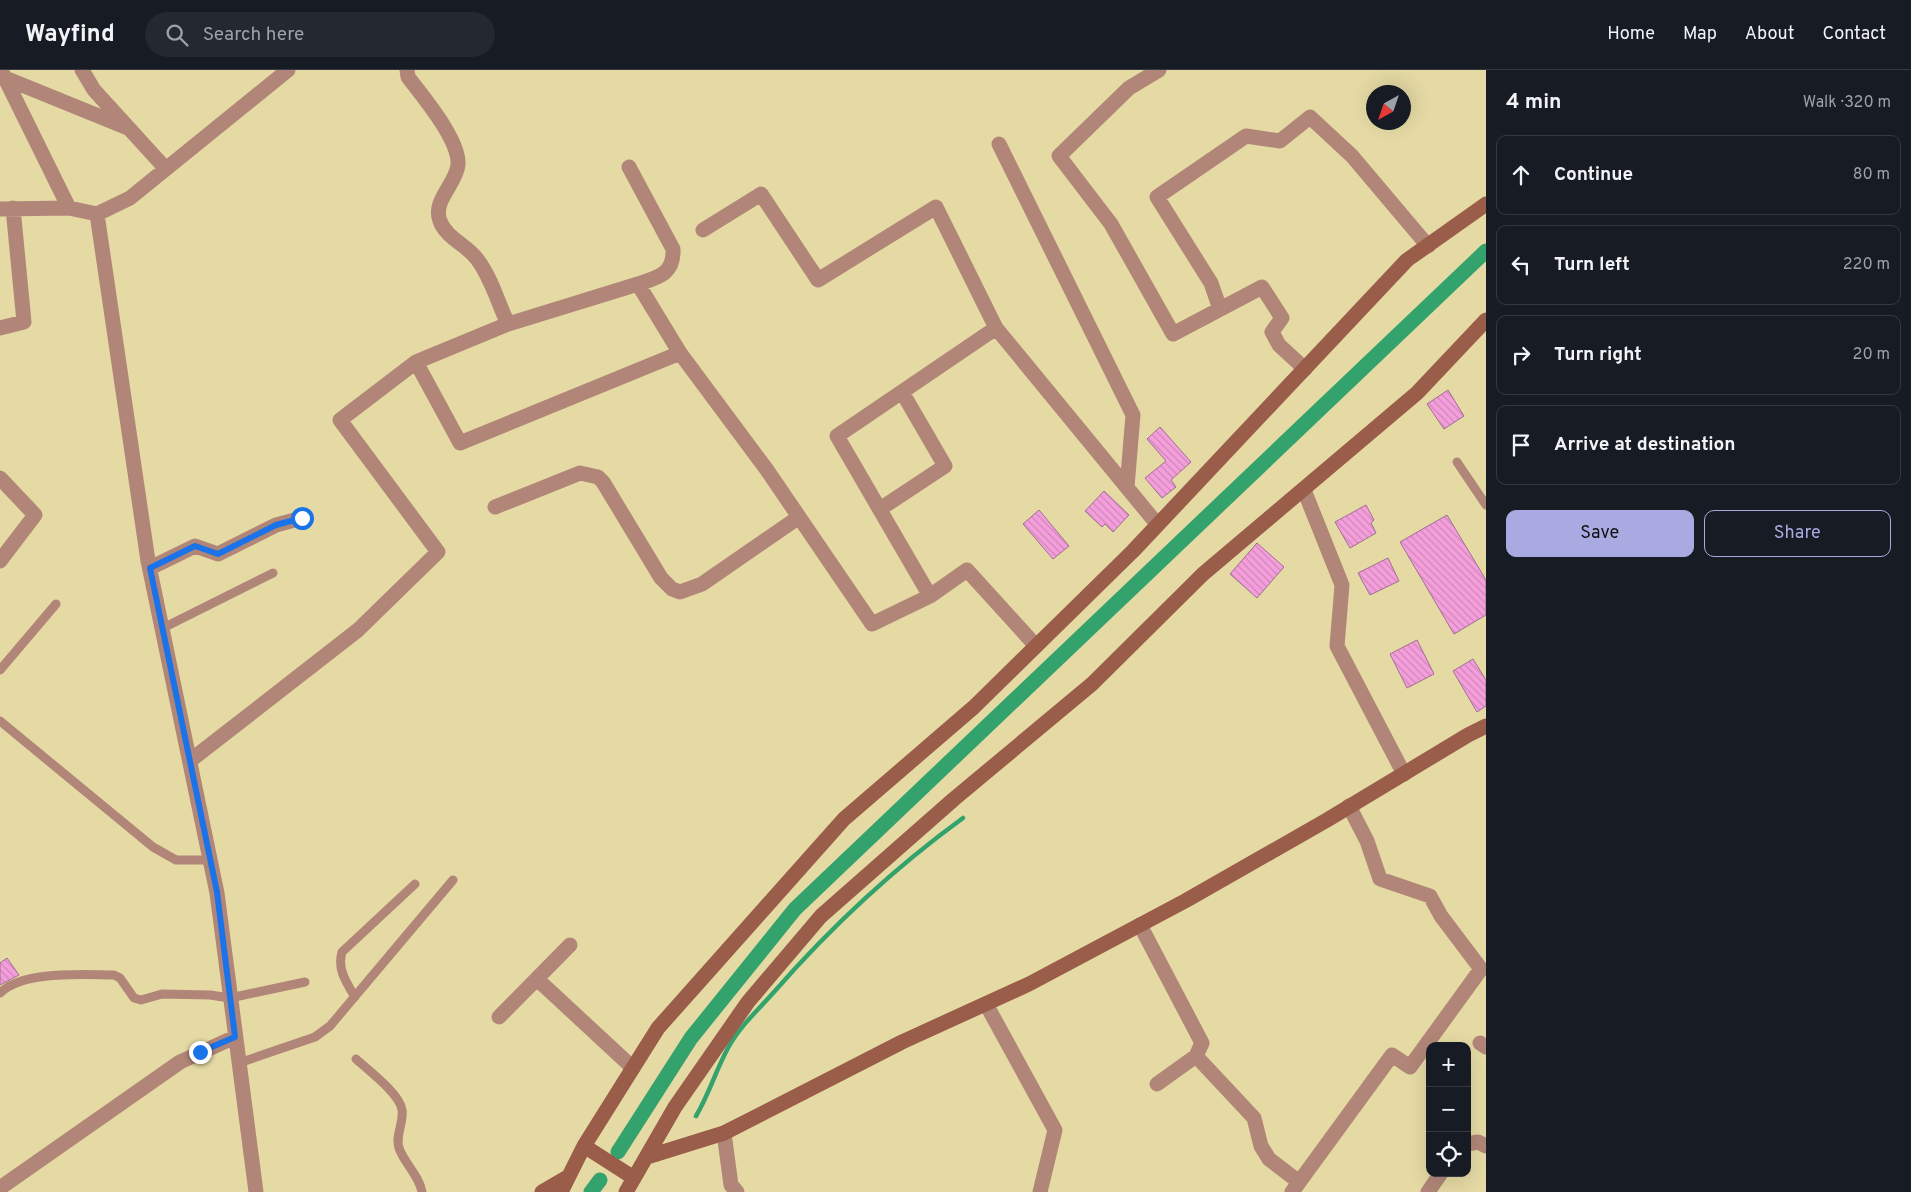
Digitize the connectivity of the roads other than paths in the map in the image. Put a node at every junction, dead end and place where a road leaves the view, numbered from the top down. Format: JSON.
{"nodes":[{"id":1,"x":82,"y":70,"type":"edge"},
{"id":2,"x":288,"y":70,"type":"edge"},
{"id":3,"x":407,"y":70,"type":"edge"},
{"id":4,"x":1159,"y":70,"type":"edge"},
{"id":5,"x":3,"y":74,"type":"edge"},
{"id":6,"x":128,"y":128,"type":"junction"},
{"id":7,"x":998,"y":144,"type":"dead end"},
{"id":8,"x":629,"y":167,"type":"dead end"},
{"id":9,"x":166,"y":169,"type":"junction"},
{"id":10,"x":1486,"y":204,"type":"edge"},
{"id":11,"x":6,"y":208,"type":"edge"},
{"id":12,"x":69,"y":208,"type":"junction"},
{"id":13,"x":97,"y":214,"type":"junction"},
{"id":14,"x":703,"y":230,"type":"dead end"},
{"id":15,"x":1428,"y":246,"type":"junction"},
{"id":16,"x":638,"y":284,"type":"junction"},
{"id":17,"x":1220,"y":309,"type":"junction"},
{"id":18,"x":1486,"y":320,"type":"edge"},
{"id":19,"x":508,"y":324,"type":"junction"},
{"id":20,"x":0,"y":328,"type":"edge"},
{"id":21,"x":996,"y":328,"type":"junction"},
{"id":22,"x":680,"y":353,"type":"junction"},
{"id":23,"x":416,"y":362,"type":"junction"},
{"id":24,"x":1305,"y":369,"type":"junction"},
{"id":25,"x":902,"y":392,"type":"junction"},
{"id":26,"x":1457,"y":462,"type":"dead end"},
{"id":27,"x":0,"y":478,"type":"edge"},
{"id":28,"x":1127,"y":488,"type":"junction"},
{"id":29,"x":1304,"y":490,"type":"junction"},
{"id":30,"x":1486,"y":505,"type":"edge"},
{"id":31,"x":495,"y":507,"type":"dead end"},
{"id":32,"x":880,"y":509,"type":"junction"},
{"id":33,"x":799,"y":517,"type":"junction"},
{"id":34,"x":302,"y":518,"type":"dead end"},
{"id":35,"x":1157,"y":524,"type":"junction"},
{"id":36,"x":0,"y":561,"type":"edge"},
{"id":37,"x":150,"y":568,"type":"junction"},
{"id":38,"x":273,"y":573,"type":"dead end"},
{"id":39,"x":930,"y":596,"type":"junction"},
{"id":40,"x":56,"y":604,"type":"dead end"},
{"id":41,"x":163,"y":628,"type":"junction"},
{"id":42,"x":1036,"y":646,"type":"junction"},
{"id":43,"x":0,"y":670,"type":"edge"},
{"id":44,"x":0,"y":722,"type":"edge"},
{"id":45,"x":1486,"y":726,"type":"edge"},
{"id":46,"x":191,"y":760,"type":"junction"},
{"id":47,"x":1404,"y":774,"type":"junction"},
{"id":48,"x":1350,"y":806,"type":"junction"},
{"id":49,"x":211,"y":860,"type":"junction"},
{"id":50,"x":453,"y":880,"type":"dead end"},
{"id":51,"x":415,"y":884,"type":"dead end"},
{"id":52,"x":1140,"y":925,"type":"junction"},
{"id":53,"x":570,"y":945,"type":"dead end"},
{"id":54,"x":537,"y":979,"type":"junction"},
{"id":55,"x":305,"y":982,"type":"dead end"},
{"id":56,"x":0,"y":993,"type":"edge"},
{"id":57,"x":355,"y":997,"type":"junction"},
{"id":58,"x":230,"y":998,"type":"junction"},
{"id":59,"x":986,"y":1004,"type":"junction"},
{"id":60,"x":499,"y":1018,"type":"dead end"},
{"id":61,"x":235,"y":1037,"type":"junction"},
{"id":62,"x":1196,"y":1056,"type":"junction"},
{"id":63,"x":356,"y":1059,"type":"dead end"},
{"id":64,"x":239,"y":1064,"type":"junction"},
{"id":65,"x":633,"y":1068,"type":"junction"},
{"id":66,"x":1157,"y":1084,"type":"dead end"},
{"id":67,"x":724,"y":1133,"type":"junction"},
{"id":68,"x":1471,"y":1143,"type":"edge"},
{"id":69,"x":584,"y":1146,"type":"junction"},
{"id":70,"x":1486,"y":1146,"type":"edge"},
{"id":71,"x":647,"y":1157,"type":"junction"},
{"id":72,"x":1438,"y":1177,"type":"edge"},
{"id":73,"x":634,"y":1178,"type":"junction"},
{"id":74,"x":563,"y":1185,"type":"edge"},
{"id":75,"x":1295,"y":1187,"type":"edge"},
{"id":76,"x":0,"y":1188,"type":"edge"},
{"id":77,"x":731,"y":1190,"type":"edge"},
{"id":78,"x":256,"y":1192,"type":"edge"},
{"id":79,"x":422,"y":1192,"type":"edge"},
{"id":80,"x":542,"y":1192,"type":"edge"},
{"id":81,"x":626,"y":1192,"type":"edge"},
{"id":82,"x":1040,"y":1192,"type":"edge"},
{"id":83,"x":1428,"y":1192,"type":"edge"}],
"edges":[{"from":1,"to":6,"type":"street"},
{"from":2,"to":9,"type":"street"},
{"from":3,"to":19,"type":"street"},
{"from":4,"to":17,"type":"street"},
{"from":5,"to":6,"type":"street"},
{"from":5,"to":12,"type":"street"},
{"from":6,"to":9,"type":"street"},
{"from":7,"to":28,"type":"street"},
{"from":8,"to":16,"type":"street"},
{"from":9,"to":13,"type":"street"},
{"from":10,"to":15,"type":"street"},
{"from":11,"to":12,"type":"street"},
{"from":11,"to":20,"type":"street"},
{"from":12,"to":13,"type":"street"},
{"from":13,"to":37,"type":"street"},
{"from":14,"to":21,"type":"street"},
{"from":15,"to":17,"type":"street"},
{"from":15,"to":24,"type":"street"},
{"from":16,"to":19,"type":"street"},
{"from":16,"to":22,"type":"street"},
{"from":17,"to":24,"type":"street"},
{"from":18,"to":29,"type":"street"},
{"from":19,"to":23,"type":"street"},
{"from":21,"to":25,"type":"street"},
{"from":21,"to":28,"type":"street"},
{"from":22,"to":23,"type":"street"},
{"from":22,"to":33,"type":"street"},
{"from":23,"to":46,"type":"street"},
{"from":24,"to":35,"type":"street"},
{"from":25,"to":32,"type":"street"},
{"from":25,"to":32,"type":"street"},
{"from":26,"to":30,"type":"lane"},
{"from":27,"to":36,"type":"street"},
{"from":28,"to":35,"type":"street"},
{"from":29,"to":47,"type":"street"},
{"from":29,"to":71,"type":"street"},
{"from":31,"to":33,"type":"street"},
{"from":32,"to":39,"type":"street"},
{"from":33,"to":39,"type":"street"},
{"from":34,"to":37,"type":"street"},
{"from":35,"to":42,"type":"street"},
{"from":37,"to":41,"type":"street"},
{"from":38,"to":41,"type":"lane"},
{"from":39,"to":42,"type":"street"},
{"from":40,"to":43,"type":"lane"},
{"from":41,"to":46,"type":"street"},
{"from":42,"to":65,"type":"street"},
{"from":44,"to":49,"type":"lane"},
{"from":45,"to":47,"type":"street"},
{"from":46,"to":49,"type":"street"},
{"from":47,"to":48,"type":"street"},
{"from":48,"to":52,"type":"street"},
{"from":48,"to":75,"type":"street"},
{"from":49,"to":58,"type":"street"},
{"from":50,"to":57,"type":"lane"},
{"from":51,"to":57,"type":"lane"},
{"from":52,"to":59,"type":"street"},
{"from":52,"to":62,"type":"street"},
{"from":53,"to":54,"type":"street"},
{"from":54,"to":60,"type":"street"},
{"from":54,"to":65,"type":"street"},
{"from":55,"to":58,"type":"lane"},
{"from":56,"to":58,"type":"lane"},
{"from":57,"to":64,"type":"lane"},
{"from":58,"to":61,"type":"street"},
{"from":59,"to":67,"type":"street"},
{"from":59,"to":82,"type":"street"},
{"from":61,"to":64,"type":"street"},
{"from":61,"to":76,"type":"street"},
{"from":62,"to":66,"type":"street"},
{"from":62,"to":75,"type":"street"},
{"from":63,"to":79,"type":"lane"},
{"from":64,"to":78,"type":"street"},
{"from":65,"to":69,"type":"street"},
{"from":67,"to":71,"type":"street"},
{"from":67,"to":77,"type":"street"},
{"from":68,"to":70,"type":"street"},
{"from":69,"to":73,"type":"street"},
{"from":69,"to":74,"type":"street"},
{"from":71,"to":73,"type":"street"},
{"from":72,"to":83,"type":"street"},
{"from":73,"to":81,"type":"street"},
{"from":74,"to":80,"type":"street"}]}
